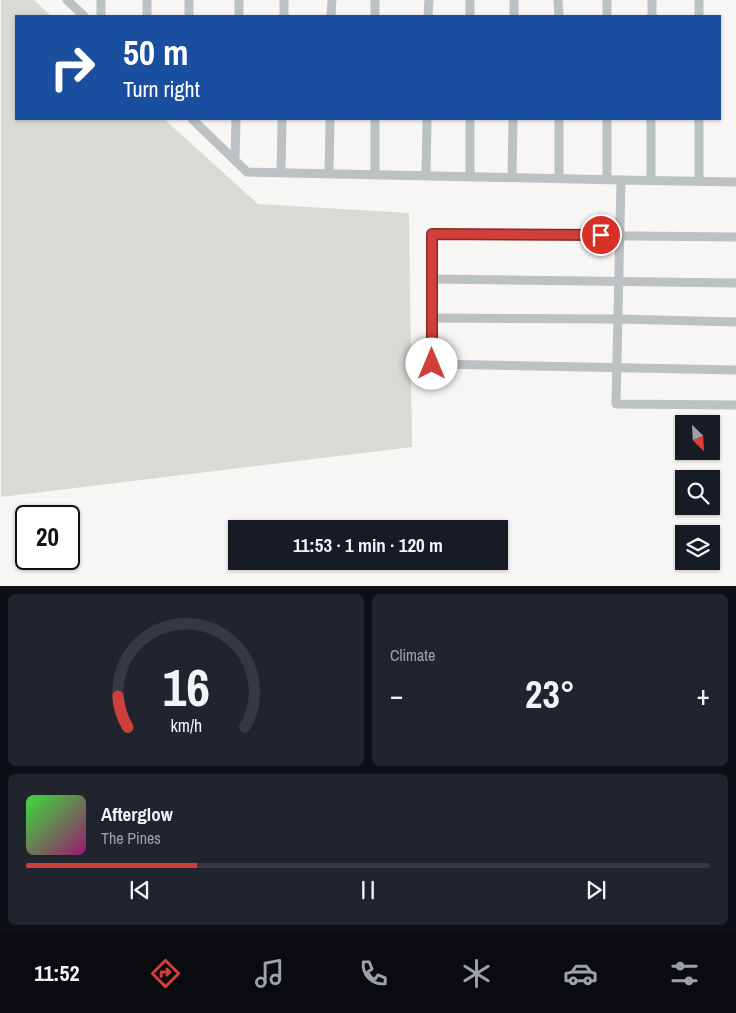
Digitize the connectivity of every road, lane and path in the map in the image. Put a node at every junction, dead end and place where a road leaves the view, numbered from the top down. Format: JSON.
{"nodes":[{"id":1,"x":67,"y":0,"type":"edge"},
{"id":2,"x":101,"y":0,"type":"edge"},
{"id":3,"x":147,"y":0,"type":"edge"},
{"id":4,"x":190,"y":0,"type":"edge"},
{"id":5,"x":239,"y":0,"type":"edge"},
{"id":6,"x":284,"y":0,"type":"edge"},
{"id":7,"x":332,"y":0,"type":"edge"},
{"id":8,"x":376,"y":0,"type":"edge"},
{"id":9,"x":429,"y":0,"type":"edge"},
{"id":10,"x":470,"y":0,"type":"edge"},
{"id":11,"x":514,"y":0,"type":"edge"},
{"id":12,"x":558,"y":0,"type":"edge"},
{"id":13,"x":607,"y":0,"type":"edge"},
{"id":14,"x":652,"y":0,"type":"edge"},
{"id":15,"x":699,"y":0,"type":"edge"},
{"id":16,"x":83,"y":15,"type":"edge"},
{"id":17,"x":101,"y":15,"type":"edge"},
{"id":18,"x":147,"y":15,"type":"edge"},
{"id":19,"x":189,"y":15,"type":"edge"},
{"id":20,"x":239,"y":15,"type":"edge"},
{"id":21,"x":284,"y":15,"type":"edge"},
{"id":22,"x":331,"y":15,"type":"edge"},
{"id":23,"x":376,"y":15,"type":"edge"},
{"id":24,"x":428,"y":15,"type":"edge"},
{"id":25,"x":470,"y":15,"type":"edge"},
{"id":26,"x":514,"y":15,"type":"edge"},
{"id":27,"x":558,"y":15,"type":"edge"},
{"id":28,"x":607,"y":15,"type":"edge"},
{"id":29,"x":652,"y":15,"type":"edge"},
{"id":30,"x":699,"y":15,"type":"edge"},
{"id":31,"x":193,"y":120,"type":"edge"},
{"id":32,"x":236,"y":120,"type":"edge"},
{"id":33,"x":282,"y":120,"type":"edge"},
{"id":34,"x":330,"y":120,"type":"edge"},
{"id":35,"x":375,"y":120,"type":"edge"},
{"id":36,"x":426,"y":120,"type":"edge"},
{"id":37,"x":470,"y":120,"type":"edge"},
{"id":38,"x":513,"y":120,"type":"edge"},
{"id":39,"x":559,"y":120,"type":"edge"},
{"id":40,"x":607,"y":120,"type":"edge"},
{"id":41,"x":651,"y":120,"type":"edge"},
{"id":42,"x":699,"y":120,"type":"edge"},
{"id":43,"x":235,"y":160,"type":"junction"},
{"id":44,"x":280,"y":172,"type":"junction"},
{"id":45,"x":329,"y":174,"type":"junction"},
{"id":46,"x":375,"y":174,"type":"junction"},
{"id":47,"x":426,"y":175,"type":"junction"},
{"id":48,"x":470,"y":176,"type":"junction"},
{"id":49,"x":512,"y":177,"type":"junction"},
{"id":50,"x":559,"y":178,"type":"junction"},
{"id":51,"x":607,"y":179,"type":"junction"},
{"id":52,"x":621,"y":180,"type":"junction"},
{"id":53,"x":651,"y":180,"type":"junction"},
{"id":54,"x":699,"y":181,"type":"junction"},
{"id":55,"x":736,"y":182,"type":"edge"},
{"id":56,"x":620,"y":236,"type":"junction"},
{"id":57,"x":736,"y":236,"type":"edge"},
{"id":58,"x":432,"y":279,"type":"junction"},
{"id":59,"x":619,"y":282,"type":"junction"},
{"id":60,"x":736,"y":283,"type":"edge"},
{"id":61,"x":432,"y":318,"type":"junction"},
{"id":62,"x":618,"y":318,"type":"junction"},
{"id":63,"x":736,"y":322,"type":"edge"},
{"id":64,"x":617,"y":368,"type":"junction"},
{"id":65,"x":736,"y":370,"type":"edge"},
{"id":66,"x":736,"y":405,"type":"edge"}],
"edges":[{"from":1,"to":16,"type":"lane"},
{"from":2,"to":17,"type":"lane"},
{"from":3,"to":18,"type":"lane"},
{"from":4,"to":19,"type":"lane"},
{"from":5,"to":20,"type":"lane"},
{"from":6,"to":21,"type":"lane"},
{"from":7,"to":22,"type":"lane"},
{"from":8,"to":23,"type":"lane"},
{"from":9,"to":24,"type":"lane"},
{"from":10,"to":25,"type":"lane"},
{"from":11,"to":26,"type":"lane"},
{"from":12,"to":27,"type":"lane"},
{"from":13,"to":28,"type":"lane"},
{"from":14,"to":29,"type":"lane"},
{"from":15,"to":30,"type":"lane"},
{"from":31,"to":43,"type":"lane"},
{"from":32,"to":43,"type":"lane"},
{"from":33,"to":44,"type":"lane"},
{"from":34,"to":45,"type":"lane"},
{"from":35,"to":46,"type":"lane"},
{"from":36,"to":47,"type":"lane"},
{"from":37,"to":48,"type":"lane"},
{"from":38,"to":49,"type":"lane"},
{"from":39,"to":50,"type":"lane"},
{"from":40,"to":51,"type":"lane"},
{"from":41,"to":53,"type":"lane"},
{"from":42,"to":54,"type":"lane"},
{"from":43,"to":44,"type":"lane"},
{"from":44,"to":45,"type":"lane"},
{"from":45,"to":46,"type":"lane"},
{"from":46,"to":47,"type":"lane"},
{"from":47,"to":48,"type":"lane"},
{"from":48,"to":49,"type":"lane"},
{"from":49,"to":50,"type":"lane"},
{"from":50,"to":51,"type":"lane"},
{"from":51,"to":52,"type":"lane"},
{"from":52,"to":53,"type":"lane"},
{"from":52,"to":56,"type":"lane"},
{"from":53,"to":54,"type":"lane"},
{"from":54,"to":55,"type":"lane"},
{"from":56,"to":57,"type":"lane"},
{"from":56,"to":58,"type":"lane"},
{"from":56,"to":59,"type":"lane"},
{"from":58,"to":59,"type":"lane"},
{"from":58,"to":61,"type":"lane"},
{"from":59,"to":60,"type":"lane"},
{"from":59,"to":62,"type":"lane"},
{"from":61,"to":62,"type":"lane"},
{"from":61,"to":64,"type":"lane"},
{"from":62,"to":63,"type":"lane"},
{"from":62,"to":64,"type":"lane"},
{"from":64,"to":65,"type":"lane"},
{"from":64,"to":66,"type":"lane"}]}
